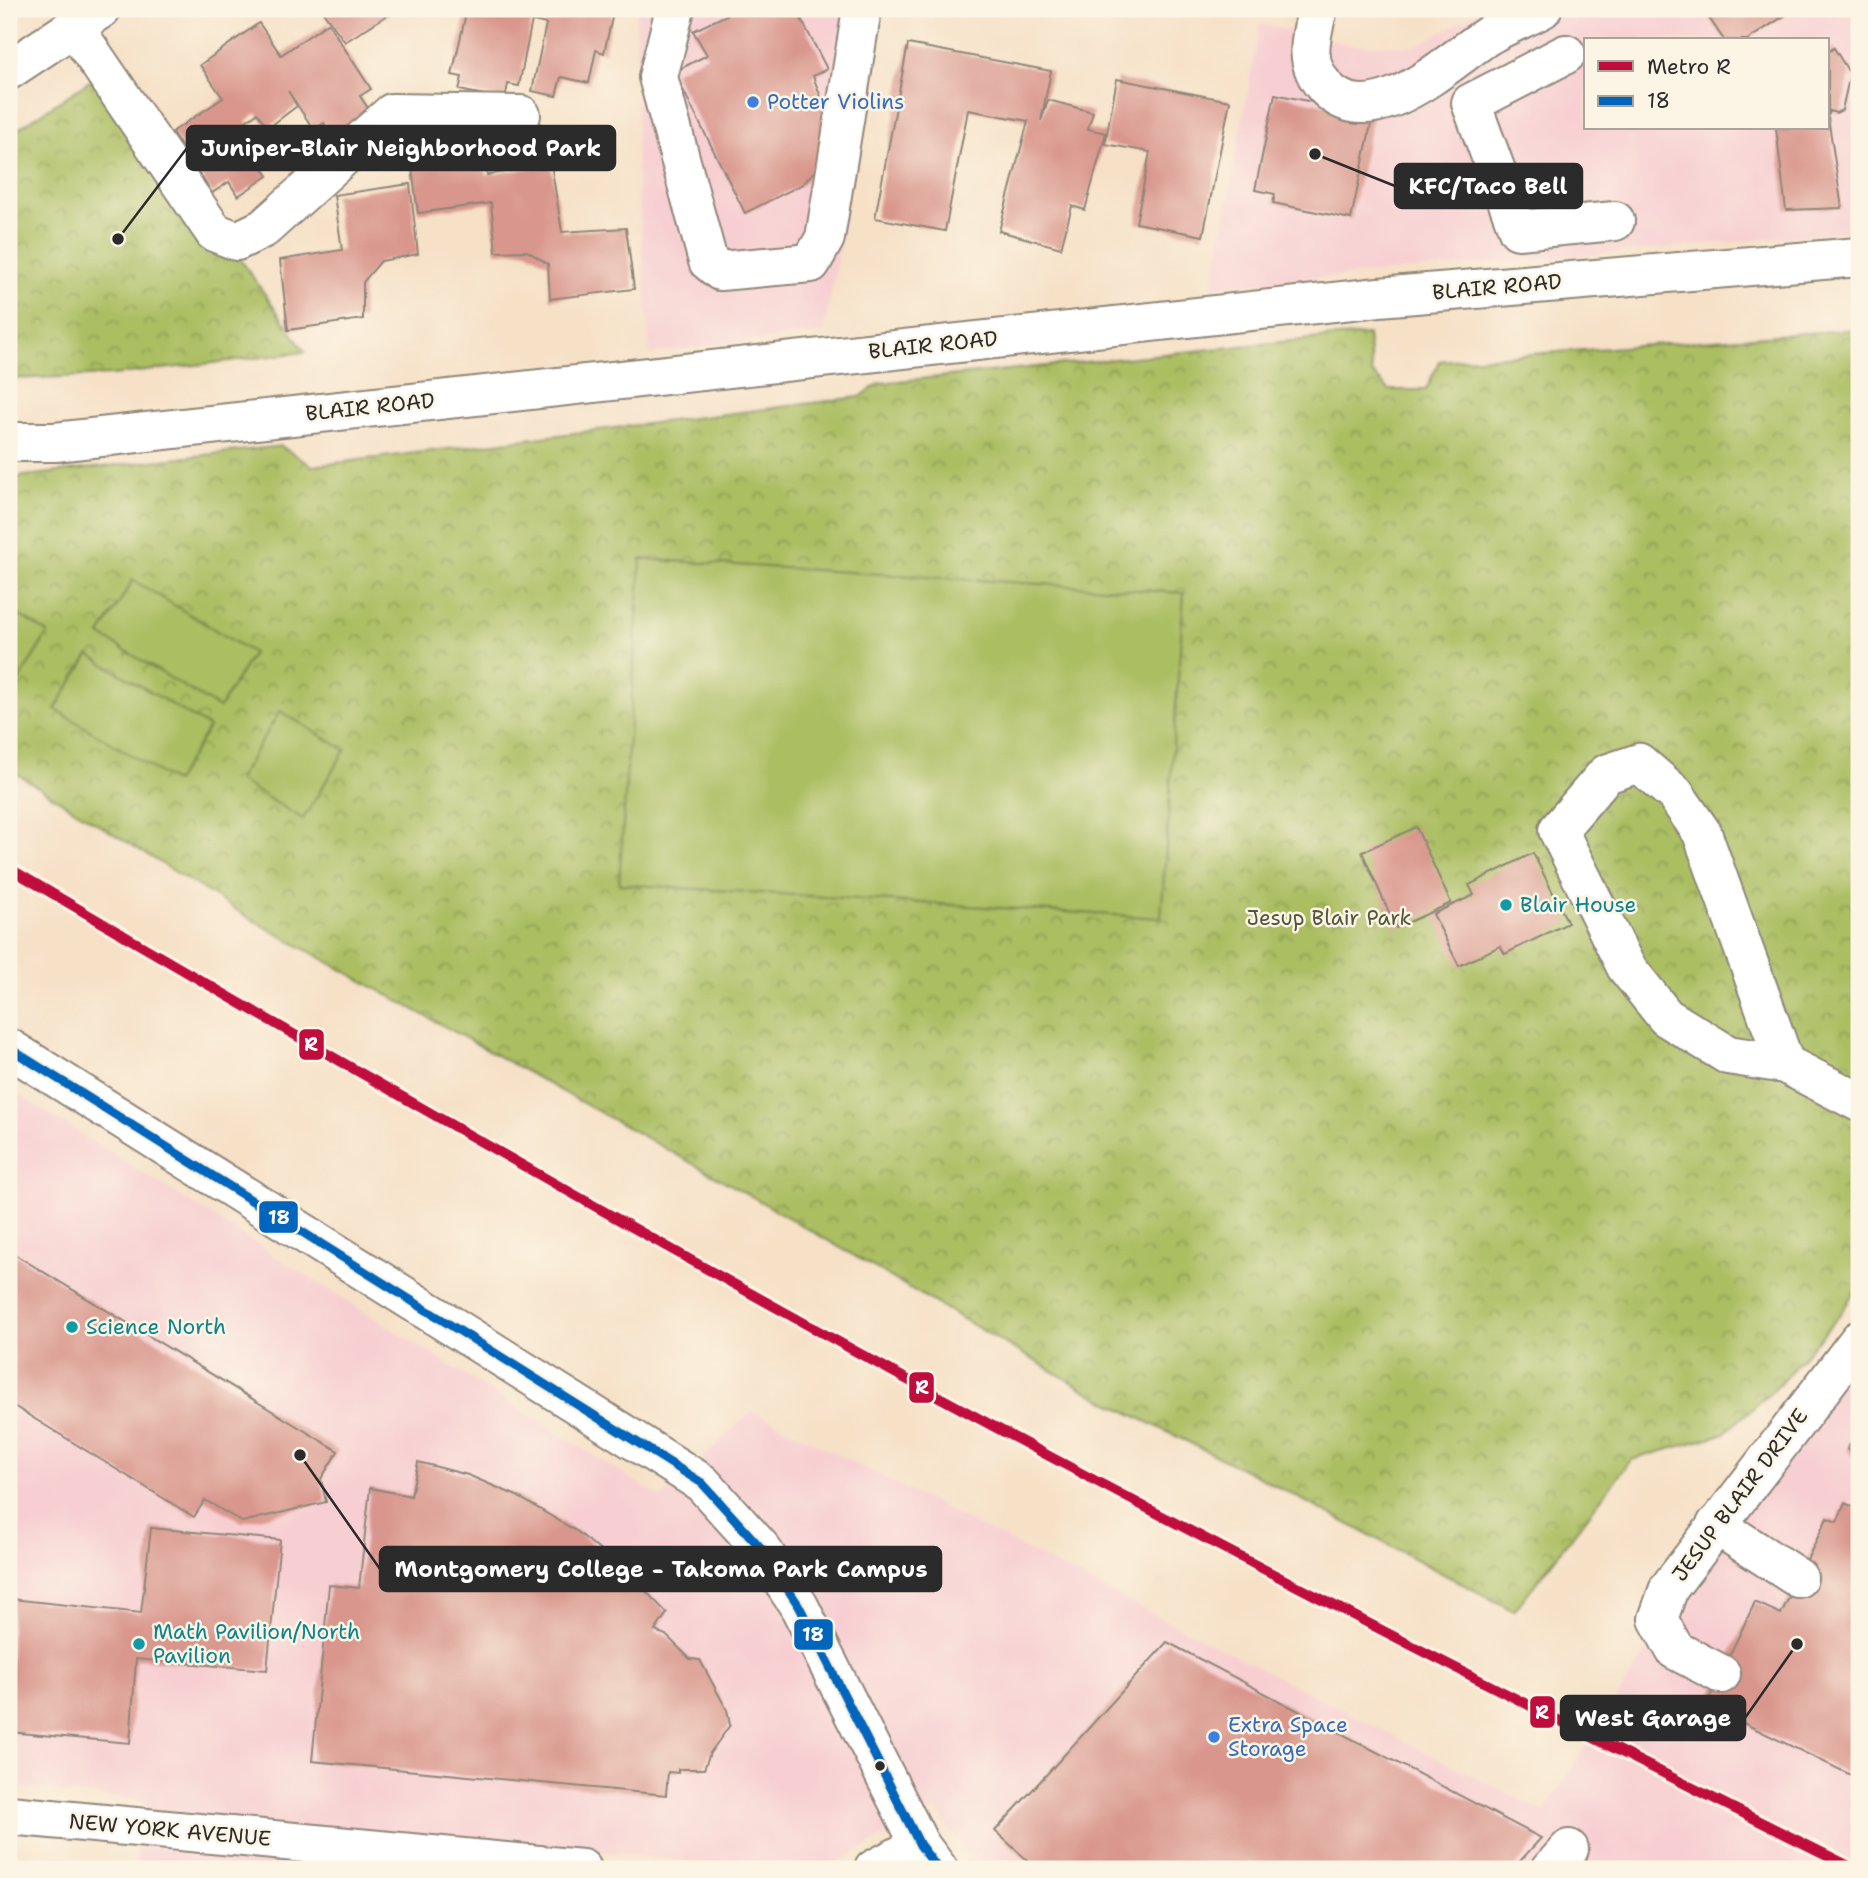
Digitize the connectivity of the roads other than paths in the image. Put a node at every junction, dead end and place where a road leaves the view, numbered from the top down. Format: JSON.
{"nodes":[{"id":1,"x":675,"y":9,"type":"edge"},
{"id":2,"x":862,"y":9,"type":"edge"},
{"id":3,"x":1318,"y":9,"type":"edge"},
{"id":4,"x":1542,"y":9,"type":"edge"},
{"id":5,"x":88,"y":18,"type":"edge"},
{"id":6,"x":1566,"y":54,"type":"dead end"},
{"id":7,"x":9,"y":70,"type":"edge"},
{"id":8,"x":521,"y":115,"type":"dead end"},
{"id":9,"x":1615,"y":220,"type":"dead end"},
{"id":10,"x":1859,"y":257,"type":"edge"},
{"id":11,"x":9,"y":442,"type":"edge"},
{"id":12,"x":9,"y":1048,"type":"edge"},
{"id":13,"x":1784,"y":1064,"type":"junction"},
{"id":14,"x":1859,"y":1102,"type":"edge"},
{"id":15,"x":1859,"y":1340,"type":"edge"},
{"id":16,"x":1716,"y":1525,"type":"junction"},
{"id":17,"x":1798,"y":1578,"type":"dead end"},
{"id":18,"x":1721,"y":1674,"type":"dead end"},
{"id":19,"x":9,"y":1815,"type":"edge"},
{"id":20,"x":929,"y":1857,"type":"edge"},
{"id":21,"x":582,"y":1869,"type":"edge"},
{"id":22,"x":874,"y":1869,"type":"edge"}],
"edges":[{"from":1,"to":2,"type":"street"},
{"from":3,"to":4,"type":"street"},
{"from":5,"to":7,"type":"street"},
{"from":5,"to":8,"type":"street"},
{"from":6,"to":9,"type":"street"},
{"from":10,"to":11,"type":"street","name":"BLAIR ROAD"},
{"from":12,"to":20,"type":"street"},
{"from":13,"to":13,"type":"street"},
{"from":13,"to":14,"type":"street"},
{"from":15,"to":16,"type":"street","name":"JESUP BLAIR DRIVE"},
{"from":16,"to":17,"type":"street"},
{"from":16,"to":18,"type":"street","name":"JESUP BLAIR DRIVE"},
{"from":19,"to":21,"type":"street","name":"NEW YORK AVENUE"},
{"from":20,"to":22,"type":"street"}]}
